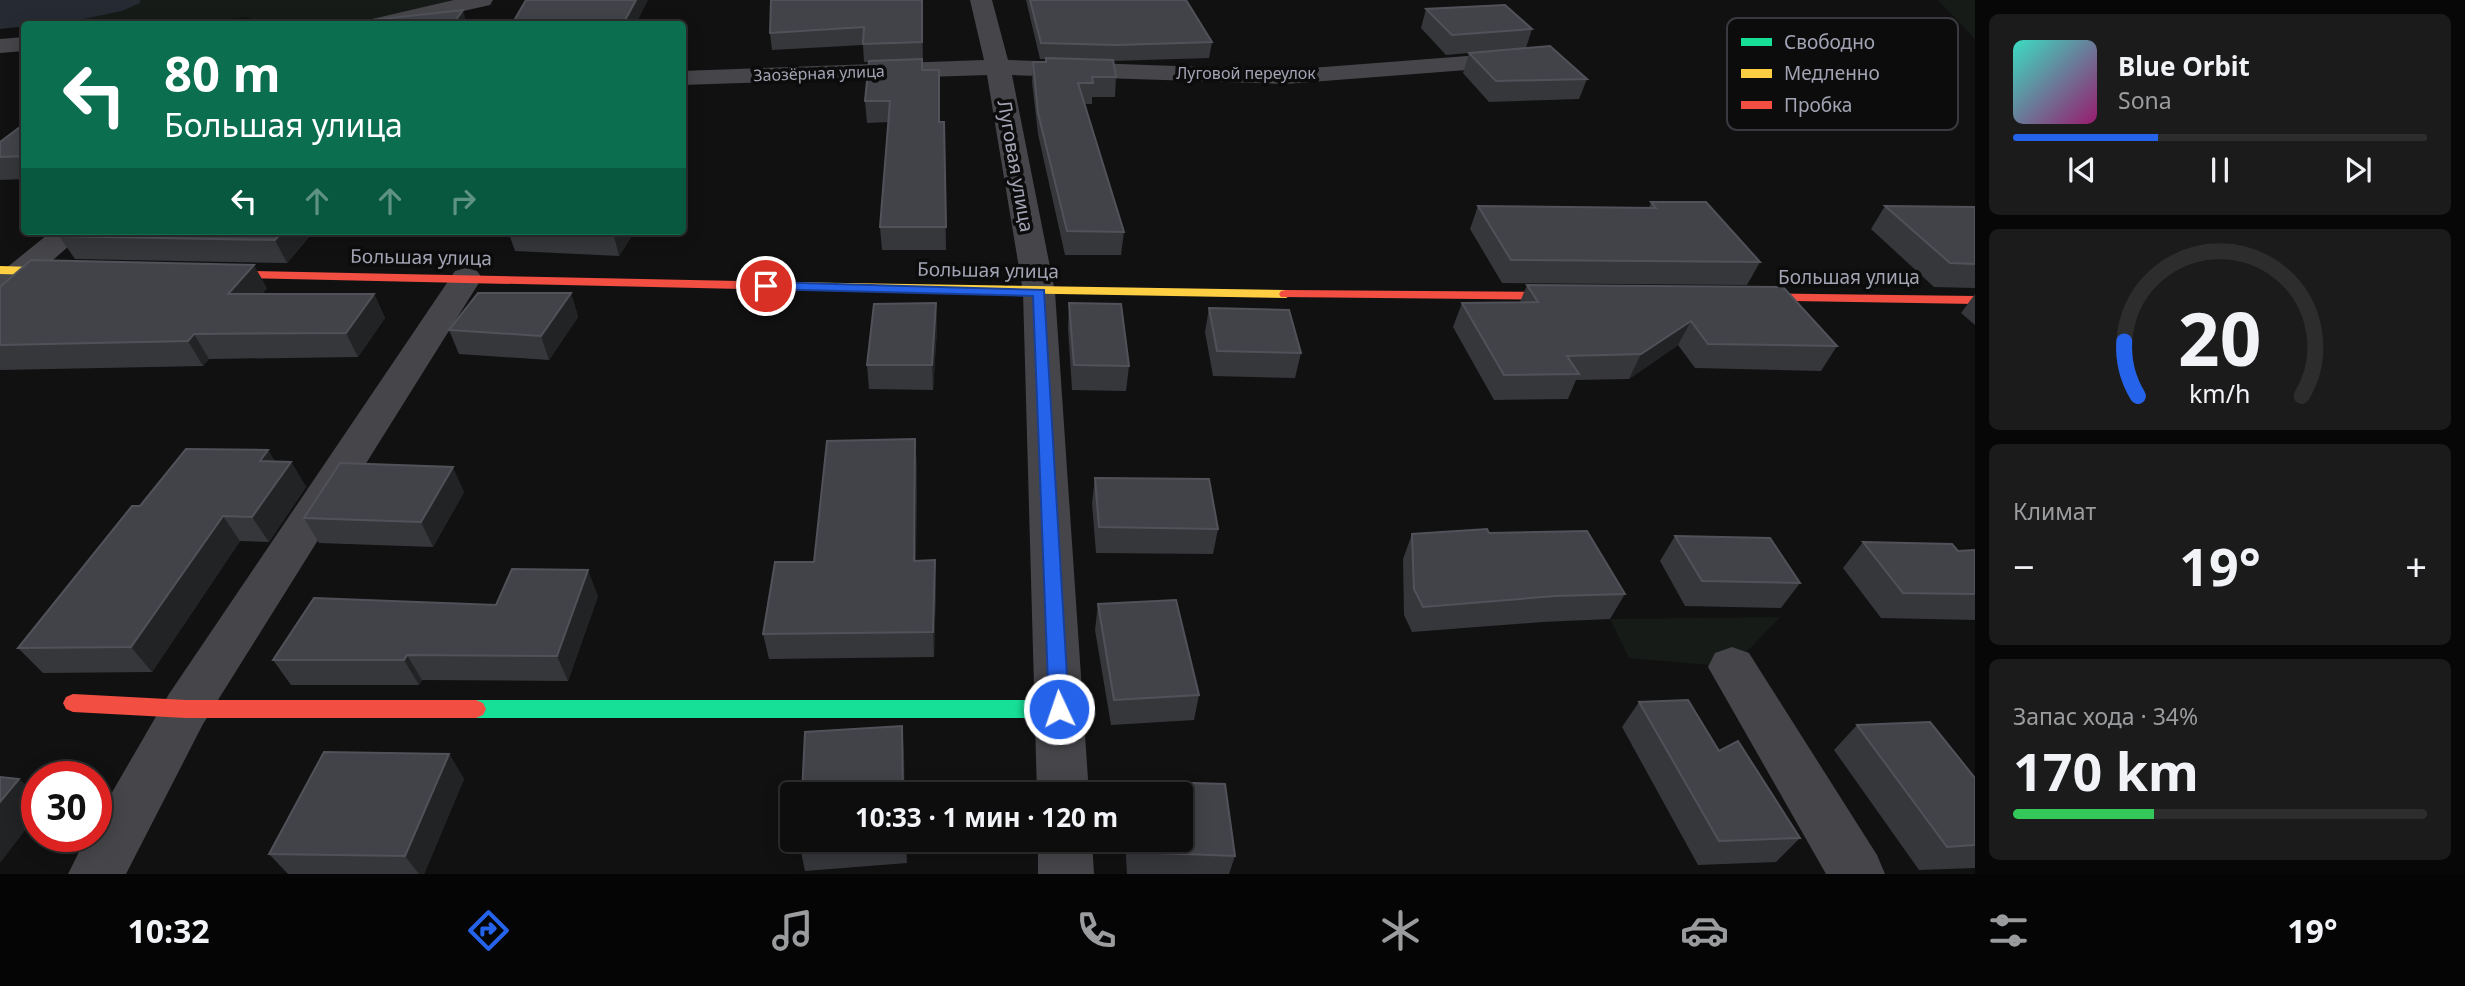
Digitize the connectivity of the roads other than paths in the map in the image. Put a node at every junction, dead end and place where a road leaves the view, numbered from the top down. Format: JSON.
{"nodes":[{"id":1,"x":482,"y":0,"type":"edge"},
{"id":2,"x":981,"y":0,"type":"edge"},
{"id":3,"x":393,"y":21,"type":"edge"},
{"id":4,"x":21,"y":44,"type":"edge"},
{"id":5,"x":0,"y":46,"type":"edge"},
{"id":6,"x":1535,"y":58,"type":"edge"},
{"id":7,"x":998,"y":67,"type":"junction"},
{"id":8,"x":686,"y":78,"type":"edge"},
{"id":9,"x":65,"y":235,"type":"edge"},
{"id":10,"x":92,"y":272,"type":"edge"},
{"id":11,"x":189,"y":274,"type":"edge"},
{"id":12,"x":7,"y":277,"type":"edge"},
{"id":13,"x":466,"y":278,"type":"junction"},
{"id":14,"x":1040,"y":292,"type":"junction"},
{"id":15,"x":1593,"y":296,"type":"edge"},
{"id":16,"x":1732,"y":297,"type":"edge"},
{"id":17,"x":1975,"y":300,"type":"edge"},
{"id":18,"x":1732,"y":667,"type":"dead end"},
{"id":19,"x":74,"y":703,"type":"dead end"},
{"id":20,"x":186,"y":709,"type":"junction"},
{"id":21,"x":1059,"y":709,"type":"junction"},
{"id":22,"x":1062,"y":782,"type":"edge"},
{"id":23,"x":1065,"y":852,"type":"edge"},
{"id":24,"x":96,"y":874,"type":"edge"},
{"id":25,"x":1066,"y":874,"type":"edge"},
{"id":26,"x":1857,"y":874,"type":"edge"}],
"edges":[{"from":1,"to":3,"type":"street"},
{"from":2,"to":7,"type":"street","name":"Луговая улица"},
{"from":4,"to":5,"type":"street"},
{"from":6,"to":7,"type":"street","name":"Луговой переулок"},
{"from":7,"to":8,"type":"street","name":"Заозёрная улица"},
{"from":7,"to":14,"type":"street","name":"Луговая улица"},
{"from":9,"to":12,"type":"street"},
{"from":10,"to":12,"type":"street"},
{"from":11,"to":13,"type":"street","name":"Большая улица"},
{"from":13,"to":14,"type":"street","name":"Большая улица"},
{"from":13,"to":20,"type":"street"},
{"from":14,"to":15,"type":"street","name":"Большая улица"},
{"from":14,"to":21,"type":"street","name":"Луговая улица"},
{"from":16,"to":17,"type":"street","name":"Большая улица"},
{"from":18,"to":26,"type":"street"},
{"from":19,"to":20,"type":"street"},
{"from":20,"to":21,"type":"street"},
{"from":20,"to":24,"type":"street"},
{"from":21,"to":22,"type":"street","name":"Луговая улица"},
{"from":23,"to":25,"type":"street"}]}
